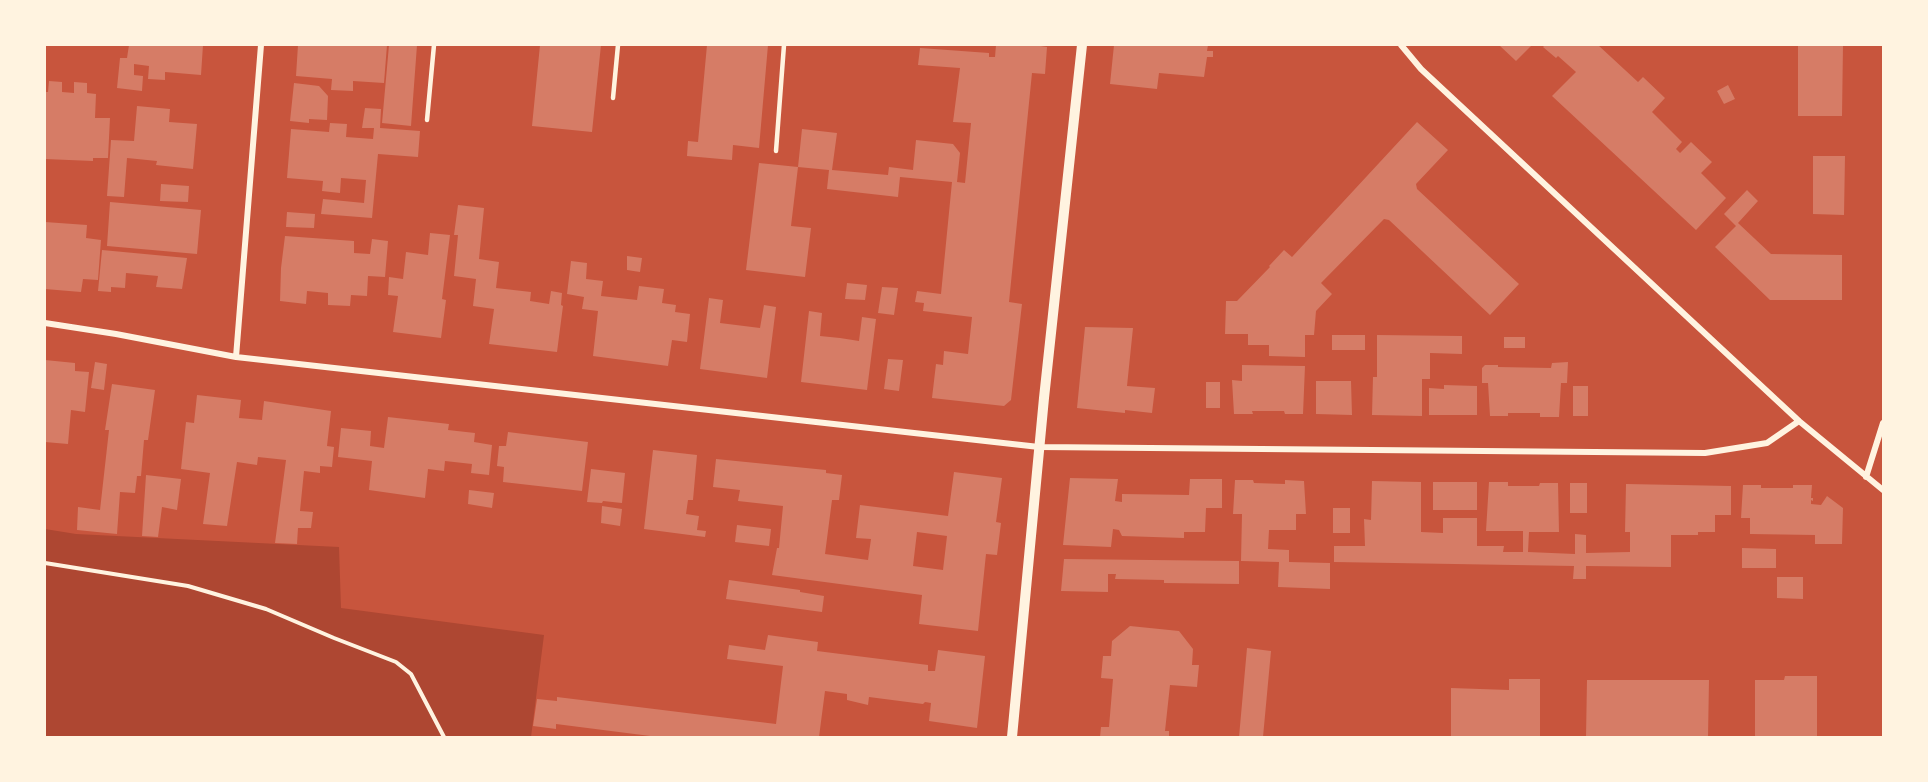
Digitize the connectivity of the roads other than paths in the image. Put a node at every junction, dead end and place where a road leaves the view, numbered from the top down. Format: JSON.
{"nodes":[{"id":1,"x":261,"y":45,"type":"edge"},
{"id":2,"x":434,"y":45,"type":"edge"},
{"id":3,"x":618,"y":45,"type":"edge"},
{"id":4,"x":784,"y":45,"type":"edge"},
{"id":5,"x":1082,"y":45,"type":"edge"},
{"id":6,"x":1401,"y":45,"type":"edge"},
{"id":7,"x":613,"y":98,"type":"dead end"},
{"id":8,"x":427,"y":120,"type":"dead end"},
{"id":9,"x":776,"y":152,"type":"dead end"},
{"id":10,"x":45,"y":323,"type":"edge"},
{"id":11,"x":236,"y":357,"type":"junction"},
{"id":12,"x":1799,"y":421,"type":"junction"},
{"id":13,"x":1883,"y":423,"type":"edge"},
{"id":14,"x":1039,"y":447,"type":"junction"},
{"id":15,"x":1866,"y":477,"type":"junction"},
{"id":16,"x":1883,"y":490,"type":"edge"},
{"id":17,"x":1012,"y":737,"type":"edge"}],
"edges":[{"from":1,"to":11,"type":"street"},
{"from":2,"to":8,"type":"lane"},
{"from":3,"to":7,"type":"lane"},
{"from":4,"to":9,"type":"lane"},
{"from":5,"to":14,"type":"street"},
{"from":6,"to":12,"type":"street"},
{"from":10,"to":11,"type":"street"},
{"from":11,"to":14,"type":"street"},
{"from":12,"to":14,"type":"street"},
{"from":12,"to":15,"type":"street"},
{"from":13,"to":15,"type":"street"},
{"from":14,"to":17,"type":"street"},
{"from":15,"to":16,"type":"street"}]}
